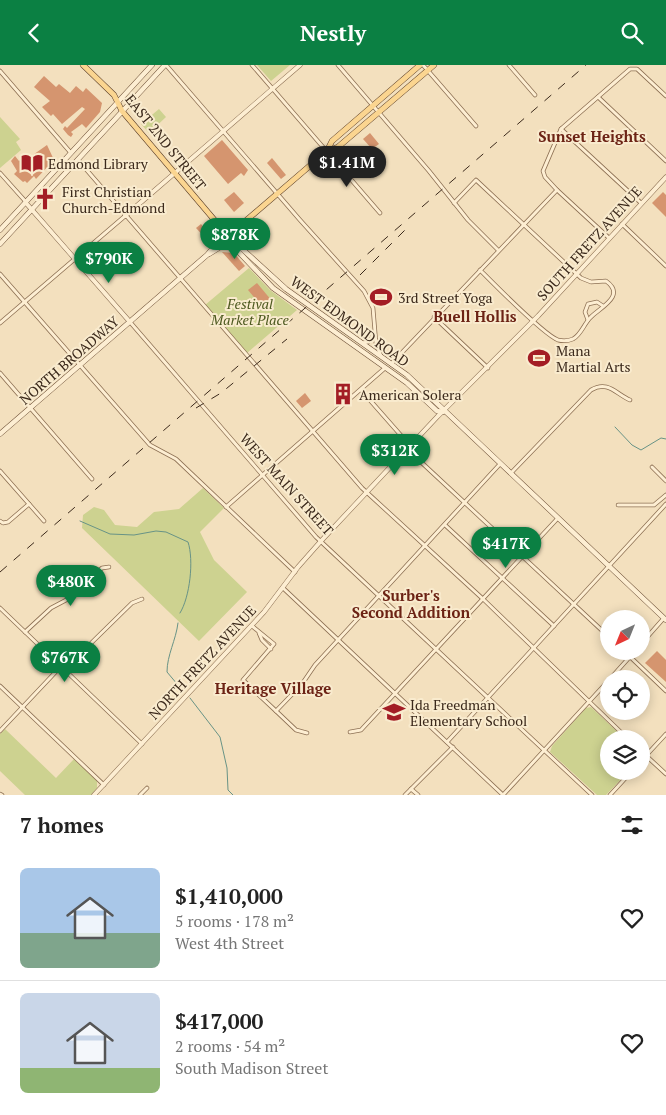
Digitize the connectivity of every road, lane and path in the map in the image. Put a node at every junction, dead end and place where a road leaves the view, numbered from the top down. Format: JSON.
{"nodes":[{"id":1,"x":83,"y":65,"type":"edge"},
{"id":2,"x":152,"y":65,"type":"edge"},
{"id":3,"x":165,"y":65,"type":"edge"},
{"id":4,"x":252,"y":65,"type":"edge"},
{"id":5,"x":300,"y":65,"type":"edge"},
{"id":6,"x":338,"y":65,"type":"edge"},
{"id":7,"x":422,"y":65,"type":"edge"},
{"id":8,"x":434,"y":65,"type":"edge"},
{"id":9,"x":509,"y":65,"type":"edge"},
{"id":10,"x":0,"y":71,"type":"edge"},
{"id":11,"x":428,"y":71,"type":"junction"},
{"id":12,"x":272,"y":88,"type":"junction"},
{"id":13,"x":535,"y":95,"type":"dead end"},
{"id":14,"x":666,"y":96,"type":"edge"},
{"id":15,"x":598,"y":97,"type":"junction"},
{"id":16,"x":118,"y":103,"type":"junction"},
{"id":17,"x":373,"y":106,"type":"junction"},
{"id":18,"x":122,"y":111,"type":"junction"},
{"id":19,"x":379,"y":113,"type":"junction"},
{"id":20,"x":476,"y":126,"type":"dead end"},
{"id":21,"x":561,"y":129,"type":"junction"},
{"id":22,"x":224,"y":131,"type":"junction"},
{"id":23,"x":327,"y":151,"type":"junction"},
{"id":24,"x":72,"y":153,"type":"junction"},
{"id":25,"x":78,"y":161,"type":"junction"},
{"id":26,"x":666,"y":161,"type":"edge"},
{"id":27,"x":0,"y":173,"type":"edge"},
{"id":28,"x":174,"y":174,"type":"junction"},
{"id":29,"x":666,"y":177,"type":"edge"},
{"id":30,"x":557,"y":190,"type":"junction"},
{"id":31,"x":277,"y":193,"type":"junction"},
{"id":32,"x":26,"y":203,"type":"junction"},
{"id":33,"x":454,"y":203,"type":"junction"},
{"id":34,"x":641,"y":203,"type":"junction"},
{"id":35,"x":32,"y":209,"type":"junction"},
{"id":36,"x":380,"y":213,"type":"dead end"},
{"id":37,"x":125,"y":216,"type":"junction"},
{"id":38,"x":524,"y":224,"type":"junction"},
{"id":39,"x":622,"y":224,"type":"junction"},
{"id":40,"x":0,"y":230,"type":"edge"},
{"id":41,"x":228,"y":236,"type":"junction"},
{"id":42,"x":608,"y":238,"type":"junction"},
{"id":43,"x":0,"y":244,"type":"edge"},
{"id":44,"x":498,"y":250,"type":"junction"},
{"id":45,"x":75,"y":259,"type":"junction"},
{"id":46,"x":666,"y":266,"type":"edge"},
{"id":47,"x":480,"y":270,"type":"junction"},
{"id":48,"x":0,"y":274,"type":"edge"},
{"id":49,"x":576,"y":274,"type":"junction"},
{"id":50,"x":180,"y":279,"type":"junction"},
{"id":51,"x":25,"y":302,"type":"junction"},
{"id":52,"x":603,"y":306,"type":"junction"},
{"id":53,"x":434,"y":317,"type":"junction"},
{"id":54,"x":588,"y":320,"type":"junction"},
{"id":55,"x":534,"y":321,"type":"junction"},
{"id":56,"x":130,"y":322,"type":"junction"},
{"id":57,"x":0,"y":323,"type":"edge"},
{"id":58,"x":374,"y":331,"type":"junction"},
{"id":59,"x":361,"y":343,"type":"junction"},
{"id":60,"x":384,"y":359,"type":"junction"},
{"id":61,"x":391,"y":364,"type":"junction"},
{"id":62,"x":79,"y":365,"type":"junction"},
{"id":63,"x":385,"y":368,"type":"junction"},
{"id":64,"x":488,"y":368,"type":"junction"},
{"id":65,"x":0,"y":373,"type":"edge"},
{"id":66,"x":361,"y":389,"type":"junction"},
{"id":67,"x":630,"y":400,"type":"dead end"},
{"id":68,"x":30,"y":408,"type":"junction"},
{"id":69,"x":443,"y":412,"type":"junction"},
{"id":70,"x":313,"y":432,"type":"junction"},
{"id":71,"x":0,"y":434,"type":"edge"},
{"id":72,"x":409,"y":447,"type":"junction"},
{"id":73,"x":500,"y":464,"type":"junction"},
{"id":74,"x":652,"y":467,"type":"dead end"},
{"id":75,"x":0,"y":471,"type":"edge"},
{"id":76,"x":510,"y":473,"type":"junction"},
{"id":77,"x":262,"y":476,"type":"junction"},
{"id":78,"x":92,"y":479,"type":"dead end"},
{"id":79,"x":666,"y":481,"type":"edge"},
{"id":80,"x":367,"y":493,"type":"junction"},
{"id":81,"x":666,"y":495,"type":"edge"},
{"id":82,"x":465,"y":502,"type":"junction"},
{"id":83,"x":29,"y":504,"type":"junction"},
{"id":84,"x":666,"y":504,"type":"edge"},
{"id":85,"x":618,"y":505,"type":"dead end"},
{"id":86,"x":226,"y":507,"type":"junction"},
{"id":87,"x":558,"y":518,"type":"junction"},
{"id":88,"x":0,"y":521,"type":"edge"},
{"id":89,"x":44,"y":521,"type":"dead end"},
{"id":90,"x":446,"y":525,"type":"junction"},
{"id":91,"x":321,"y":541,"type":"junction"},
{"id":92,"x":425,"y":547,"type":"junction"},
{"id":93,"x":523,"y":555,"type":"junction"},
{"id":94,"x":110,"y":567,"type":"dead end"},
{"id":95,"x":609,"y":567,"type":"junction"},
{"id":96,"x":295,"y":572,"type":"junction"},
{"id":97,"x":503,"y":579,"type":"junction"},
{"id":98,"x":284,"y":588,"type":"junction"},
{"id":99,"x":380,"y":595,"type":"junction"},
{"id":100,"x":142,"y":599,"type":"dead end"},
{"id":101,"x":483,"y":599,"type":"junction"},
{"id":102,"x":574,"y":604,"type":"junction"},
{"id":103,"x":0,"y":608,"type":"edge"},
{"id":104,"x":665,"y":619,"type":"edge"},
{"id":105,"x":252,"y":626,"type":"junction"},
{"id":106,"x":554,"y":626,"type":"junction"},
{"id":107,"x":600,"y":629,"type":"edge"},
{"id":108,"x":25,"y":632,"type":"junction"},
{"id":109,"x":259,"y":633,"type":"junction"},
{"id":110,"x":650,"y":635,"type":"edge"},
{"id":111,"x":338,"y":640,"type":"junction"},
{"id":112,"x":533,"y":648,"type":"junction"},
{"id":113,"x":271,"y":649,"type":"junction"},
{"id":114,"x":437,"y":649,"type":"junction"},
{"id":115,"x":627,"y":660,"type":"edge"},
{"id":116,"x":633,"y":660,"type":"edge"},
{"id":117,"x":61,"y":667,"type":"junction"},
{"id":118,"x":619,"y":670,"type":"edge"},
{"id":119,"x":0,"y":686,"type":"edge"},
{"id":120,"x":600,"y":690,"type":"edge"},
{"id":121,"x":666,"y":691,"type":"edge"},
{"id":122,"x":395,"y":694,"type":"junction"},
{"id":123,"x":487,"y":696,"type":"junction"},
{"id":124,"x":589,"y":702,"type":"junction"},
{"id":125,"x":23,"y":708,"type":"junction"},
{"id":126,"x":276,"y":711,"type":"junction"},
{"id":127,"x":619,"y":730,"type":"edge"},
{"id":128,"x":0,"y":731,"type":"edge"},
{"id":129,"x":350,"y":732,"type":"dead end"},
{"id":130,"x":307,"y":733,"type":"dead end"},
{"id":131,"x":666,"y":734,"type":"edge"},
{"id":132,"x":447,"y":742,"type":"junction"},
{"id":133,"x":142,"y":744,"type":"junction"},
{"id":134,"x":452,"y":747,"type":"junction"},
{"id":135,"x":544,"y":750,"type":"junction"},
{"id":136,"x":650,"y":752,"type":"edge"},
{"id":137,"x":650,"y":760,"type":"edge"},
{"id":138,"x":666,"y":774,"type":"edge"},
{"id":139,"x":624,"y":780,"type":"edge"},
{"id":140,"x":104,"y":785,"type":"junction"},
{"id":141,"x":147,"y":788,"type":"dead end"},
{"id":142,"x":411,"y":789,"type":"junction"},
{"id":143,"x":94,"y":795,"type":"edge"},
{"id":144,"x":140,"y":795,"type":"edge"},
{"id":145,"x":405,"y":795,"type":"edge"},
{"id":146,"x":418,"y":795,"type":"edge"},
{"id":147,"x":503,"y":795,"type":"edge"},
{"id":148,"x":592,"y":795,"type":"edge"},
{"id":149,"x":610,"y":795,"type":"edge"}],
"edges":[{"from":1,"to":16,"type":"main road","name":"EAST 2ND STREET"},
{"from":2,"to":16,"type":"main road"},
{"from":3,"to":18,"type":"main road"},
{"from":3,"to":22,"type":"street"},
{"from":4,"to":12,"type":"street"},
{"from":5,"to":12,"type":"street"},
{"from":6,"to":17,"type":"street"},
{"from":7,"to":11,"type":"street"},
{"from":7,"to":17,"type":"main road"},
{"from":8,"to":11,"type":"main road"},
{"from":9,"to":13,"type":"street"},
{"from":10,"to":24,"type":"street"},
{"from":11,"to":19,"type":"main road"},
{"from":11,"to":20,"type":"street"},
{"from":12,"to":22,"type":"street"},
{"from":12,"to":23,"type":"street"},
{"from":14,"to":15,"type":"street"},
{"from":15,"to":21,"type":"street"},
{"from":15,"to":26,"type":"street"},
{"from":16,"to":18,"type":"main road","name":"EAST 2ND STREET"},
{"from":16,"to":24,"type":"main road"},
{"from":17,"to":19,"type":"street"},
{"from":17,"to":23,"type":"main road"},
{"from":18,"to":25,"type":"main road"},
{"from":18,"to":28,"type":"main road","name":"EAST 2ND STREET"},
{"from":19,"to":23,"type":"main road"},
{"from":19,"to":33,"type":"street"},
{"from":21,"to":30,"type":"street"},
{"from":21,"to":34,"type":"street"},
{"from":22,"to":28,"type":"street"},
{"from":22,"to":31,"type":"street"},
{"from":23,"to":31,"type":"main road"},
{"from":23,"to":36,"type":"street"},
{"from":24,"to":25,"type":"street"},
{"from":24,"to":32,"type":"main road"},
{"from":25,"to":35,"type":"main road"},
{"from":25,"to":37,"type":"street"},
{"from":27,"to":32,"type":"street"},
{"from":28,"to":37,"type":"street"},
{"from":28,"to":41,"type":"main road","name":"EAST 2ND STREET"},
{"from":29,"to":34,"type":"street","name":"SOUTH FRETZ AVENUE"},
{"from":30,"to":38,"type":"street"},
{"from":30,"to":42,"type":"street"},
{"from":31,"to":41,"type":"main road"},
{"from":31,"to":58,"type":"street"},
{"from":32,"to":35,"type":"street"},
{"from":32,"to":40,"type":"main road"},
{"from":33,"to":38,"type":"street"},
{"from":33,"to":44,"type":"street"},
{"from":34,"to":39,"type":"street","name":"SOUTH FRETZ AVENUE"},
{"from":35,"to":43,"type":"main road"},
{"from":35,"to":45,"type":"street"},
{"from":37,"to":45,"type":"street"},
{"from":37,"to":50,"type":"street"},
{"from":38,"to":44,"type":"street"},
{"from":38,"to":49,"type":"street"},
{"from":39,"to":42,"type":"street","name":"SOUTH FRETZ AVENUE"},
{"from":39,"to":46,"type":"street"},
{"from":41,"to":50,"type":"main road","name":"NORTH BROADWAY"},
{"from":41,"to":59,"type":"main road","name":"WEST EDMOND ROAD"},
{"from":41,"to":63,"type":"main road","name":"WEST EDMOND ROAD"},
{"from":42,"to":49,"type":"street","name":"SOUTH FRETZ AVENUE"},
{"from":44,"to":47,"type":"street"},
{"from":45,"to":51,"type":"street"},
{"from":45,"to":56,"type":"street"},
{"from":47,"to":53,"type":"street"},
{"from":47,"to":55,"type":"street"},
{"from":48,"to":51,"type":"street"},
{"from":49,"to":52,"type":"street"},
{"from":49,"to":55,"type":"street","name":"SOUTH FRETZ AVENUE"},
{"from":50,"to":56,"type":"main road","name":"NORTH BROADWAY"},
{"from":50,"to":70,"type":"street"},
{"from":51,"to":57,"type":"street"},
{"from":51,"to":62,"type":"street"},
{"from":52,"to":54,"type":"street"},
{"from":52,"to":54,"type":"street"},
{"from":53,"to":61,"type":"street"},
{"from":53,"to":64,"type":"street"},
{"from":54,"to":55,"type":"street"},
{"from":55,"to":64,"type":"street","name":"SOUTH FRETZ AVENUE"},
{"from":56,"to":62,"type":"main road","name":"NORTH BROADWAY"},
{"from":56,"to":77,"type":"street","name":"WEST MAIN STREET"},
{"from":58,"to":59,"type":"street"},
{"from":58,"to":60,"type":"street"},
{"from":59,"to":60,"type":"main road","name":"WEST EDMOND ROAD"},
{"from":60,"to":61,"type":"main road","name":"WEST EDMOND ROAD"},
{"from":61,"to":69,"type":"main road","name":"WEST EDMOND ROAD"},
{"from":62,"to":68,"type":"main road","name":"NORTH BROADWAY"},
{"from":62,"to":86,"type":"street"},
{"from":63,"to":66,"type":"street"},
{"from":63,"to":69,"type":"main road","name":"WEST EDMOND ROAD"},
{"from":64,"to":69,"type":"street","name":"SOUTH FRETZ AVENUE"},
{"from":65,"to":68,"type":"street"},
{"from":66,"to":70,"type":"street"},
{"from":66,"to":72,"type":"street"},
{"from":67,"to":76,"type":"street"},
{"from":68,"to":71,"type":"main road","name":"NORTH BROADWAY"},
{"from":68,"to":78,"type":"street"},
{"from":69,"to":72,"type":"street","name":"SOUTH FRETZ AVENUE"},
{"from":69,"to":73,"type":"main road","name":"WEST EDMOND ROAD"},
{"from":70,"to":77,"type":"street"},
{"from":70,"to":80,"type":"street"},
{"from":72,"to":80,"type":"street","name":"SOUTH FRETZ AVENUE"},
{"from":72,"to":82,"type":"street"},
{"from":73,"to":76,"type":"main road","name":"WEST EDMOND ROAD"},
{"from":73,"to":82,"type":"street"},
{"from":74,"to":79,"type":"street"},
{"from":75,"to":83,"type":"street"},
{"from":76,"to":87,"type":"main road","name":"WEST EDMOND ROAD"},
{"from":77,"to":86,"type":"street"},
{"from":77,"to":91,"type":"street","name":"WEST MAIN STREET"},
{"from":80,"to":91,"type":"street","name":"SOUTH FRETZ AVENUE"},
{"from":80,"to":92,"type":"street"},
{"from":81,"to":85,"type":"street"},
{"from":82,"to":90,"type":"street"},
{"from":82,"to":93,"type":"street"},
{"from":83,"to":88,"type":"street"},
{"from":83,"to":89,"type":"street"},
{"from":84,"to":95,"type":"street"},
{"from":86,"to":96,"type":"street"},
{"from":87,"to":93,"type":"street"},
{"from":87,"to":95,"type":"main road","name":"WEST EDMOND ROAD"},
{"from":90,"to":92,"type":"street"},
{"from":90,"to":97,"type":"street"},
{"from":91,"to":96,"type":"street","name":"NORTH FRETZ AVENUE"},
{"from":91,"to":99,"type":"street","name":"WEST MAIN STREET"},
{"from":92,"to":99,"type":"street"},
{"from":92,"to":101,"type":"street"},
{"from":93,"to":97,"type":"street"},
{"from":93,"to":102,"type":"street"},
{"from":94,"to":108,"type":"street"},
{"from":95,"to":102,"type":"street"},
{"from":95,"to":104,"type":"main road","name":"WEST EDMOND ROAD"},
{"from":96,"to":98,"type":"street","name":"NORTH FRETZ AVENUE"},
{"from":97,"to":101,"type":"street"},
{"from":97,"to":106,"type":"street"},
{"from":98,"to":105,"type":"street","name":"NORTH FRETZ AVENUE"},
{"from":98,"to":111,"type":"street"},
{"from":99,"to":111,"type":"street"},
{"from":99,"to":114,"type":"street","name":"WEST MAIN STREET"},
{"from":100,"to":117,"type":"street"},
{"from":101,"to":112,"type":"street"},
{"from":101,"to":114,"type":"street"},
{"from":102,"to":106,"type":"street"},
{"from":102,"to":107,"type":"street"},
{"from":103,"to":108,"type":"street"},
{"from":104,"to":110,"type":"street"},
{"from":105,"to":109,"type":"street"},
{"from":105,"to":133,"type":"street","name":"NORTH FRETZ AVENUE"},
{"from":106,"to":112,"type":"street"},
{"from":108,"to":117,"type":"street"},
{"from":109,"to":113,"type":"street"},
{"from":109,"to":113,"type":"street"},
{"from":111,"to":122,"type":"street"},
{"from":111,"to":126,"type":"street"},
{"from":112,"to":123,"type":"street"},
{"from":112,"to":124,"type":"street"},
{"from":113,"to":126,"type":"street"},
{"from":114,"to":122,"type":"street"},
{"from":114,"to":123,"type":"street","name":"WEST MAIN STREET"},
{"from":115,"to":118,"type":"street"},
{"from":116,"to":121,"type":"street"},
{"from":117,"to":125,"type":"street"},
{"from":117,"to":133,"type":"street"},
{"from":119,"to":125,"type":"street"},
{"from":120,"to":124,"type":"street"},
{"from":122,"to":129,"type":"street"},
{"from":122,"to":132,"type":"street"},
{"from":123,"to":132,"type":"street"},
{"from":123,"to":135,"type":"street","name":"WEST MAIN STREET"},
{"from":124,"to":127,"type":"street"},
{"from":124,"to":135,"type":"street"},
{"from":125,"to":128,"type":"street"},
{"from":125,"to":140,"type":"street"},
{"from":126,"to":130,"type":"street"},
{"from":131,"to":136,"type":"street"},
{"from":132,"to":134,"type":"street"},
{"from":133,"to":140,"type":"street","name":"NORTH FRETZ AVENUE"},
{"from":134,"to":142,"type":"street"},
{"from":134,"to":147,"type":"street"},
{"from":135,"to":147,"type":"street"},
{"from":135,"to":148,"type":"street","name":"WEST MAIN STREET"},
{"from":137,"to":138,"type":"street"},
{"from":139,"to":149,"type":"street"},
{"from":140,"to":143,"type":"street","name":"NORTH FRETZ AVENUE"},
{"from":141,"to":144,"type":"street"},
{"from":142,"to":145,"type":"street"},
{"from":142,"to":146,"type":"street"}]}
